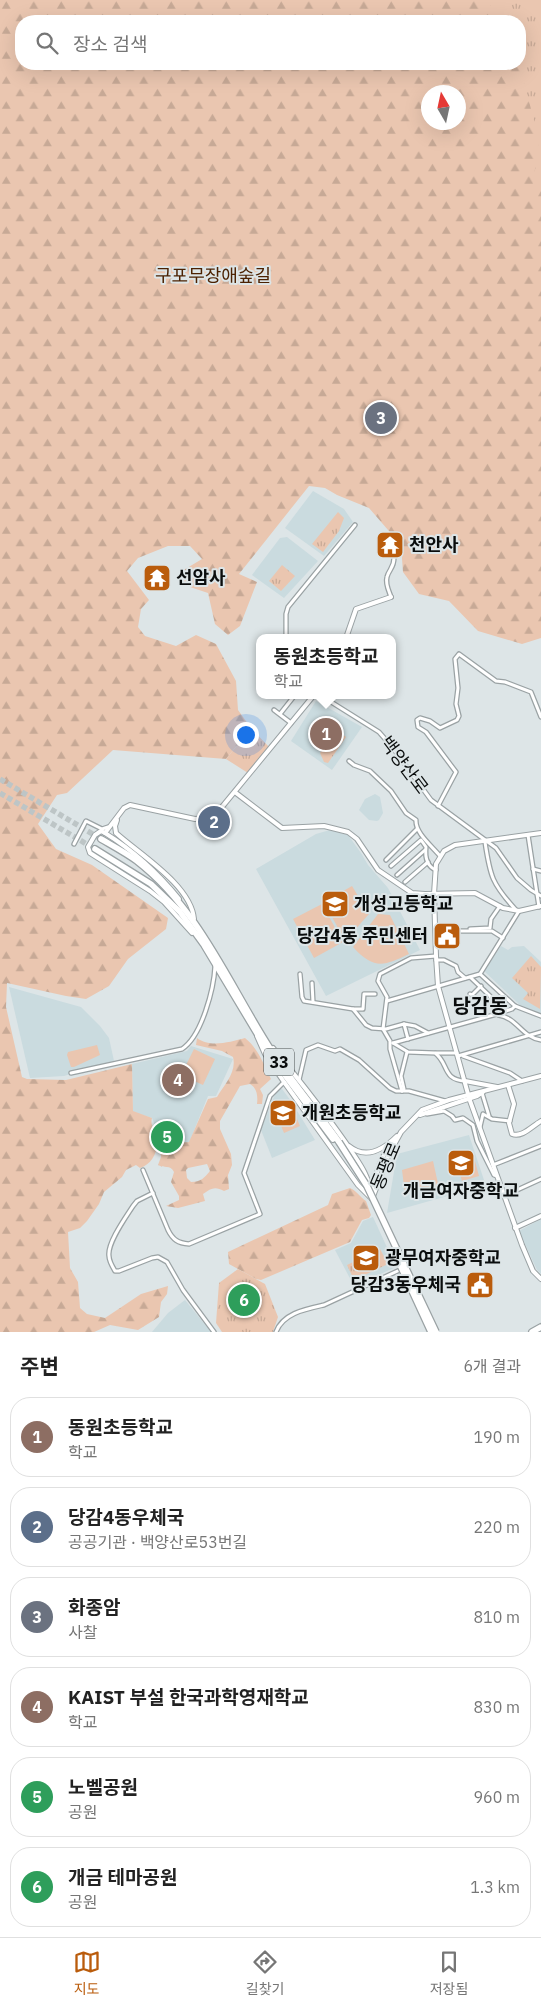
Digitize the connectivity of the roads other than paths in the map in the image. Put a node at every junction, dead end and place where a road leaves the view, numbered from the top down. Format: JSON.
{"nodes":[{"id":1,"x":355,"y":525,"type":"dead end"},
{"id":2,"x":394,"y":558,"type":"dead end"},
{"id":3,"x":391,"y":597,"type":"joint"},
{"id":4,"x":286,"y":634,"type":"edge"},
{"id":5,"x":347,"y":634,"type":"edge"},
{"id":6,"x":292,"y":699,"type":"edge"},
{"id":7,"x":311,"y":699,"type":"edge"},
{"id":8,"x":326,"y":699,"type":"edge"},
{"id":9,"x":274,"y":710,"type":"dead end"},
{"id":10,"x":280,"y":714,"type":"junction"},
{"id":11,"x":541,"y":717,"type":"edge"},
{"id":12,"x":291,"y":724,"type":"junction"},
{"id":13,"x":349,"y":761,"type":"dead end"},
{"id":14,"x":236,"y":793,"type":"junction"},
{"id":15,"x":438,"y":806,"type":"junction"},
{"id":16,"x":119,"y":814,"type":"junction"},
{"id":17,"x":110,"y":825,"type":"junction"},
{"id":18,"x":417,"y":829,"type":"junction"},
{"id":19,"x":105,"y":833,"type":"junction"},
{"id":20,"x":541,"y":833,"type":"edge"},
{"id":21,"x":528,"y":835,"type":"junction"},
{"id":22,"x":101,"y":839,"type":"tunnel mouth"},
{"id":23,"x":484,"y":841,"type":"junction"},
{"id":24,"x":74,"y":844,"type":"dead end"},
{"id":25,"x":95,"y":849,"type":"tunnel mouth"},
{"id":26,"x":426,"y":850,"type":"junction"},
{"id":27,"x":440,"y":856,"type":"junction"},
{"id":28,"x":386,"y":860,"type":"dead end"},
{"id":29,"x":428,"y":862,"type":"junction"},
{"id":30,"x":391,"y":866,"type":"dead end"},
{"id":31,"x":533,"y":869,"type":"junction"},
{"id":32,"x":436,"y":870,"type":"junction"},
{"id":33,"x":541,"y":871,"type":"edge"},
{"id":34,"x":397,"y":875,"type":"dead end"},
{"id":35,"x":405,"y":882,"type":"dead end"},
{"id":36,"x":434,"y":894,"type":"junction"},
{"id":37,"x":539,"y":895,"type":"edge"},
{"id":38,"x":500,"y":906,"type":"junction"},
{"id":39,"x":540,"y":906,"type":"edge"},
{"id":40,"x":518,"y":911,"type":"junction"},
{"id":41,"x":194,"y":919,"type":"junction"},
{"id":42,"x":470,"y":929,"type":"dead end"},
{"id":43,"x":436,"y":931,"type":"junction"},
{"id":44,"x":206,"y":938,"type":"junction"},
{"id":45,"x":503,"y":938,"type":"junction"},
{"id":46,"x":204,"y":945,"type":"junction"},
{"id":47,"x":436,"y":958,"type":"junction"},
{"id":48,"x":215,"y":965,"type":"junction"},
{"id":49,"x":300,"y":974,"type":"dead end"},
{"id":50,"x":480,"y":974,"type":"junction"},
{"id":51,"x":225,"y":977,"type":"junction"},
{"id":52,"x":468,"y":978,"type":"junction"},
{"id":53,"x":312,"y":983,"type":"dead end"},
{"id":54,"x":438,"y":986,"type":"junction"},
{"id":55,"x":481,"y":986,"type":"junction"},
{"id":56,"x":374,"y":994,"type":"dead end"},
{"id":57,"x":470,"y":994,"type":"dead end"},
{"id":58,"x":387,"y":1001,"type":"junction"},
{"id":59,"x":313,"y":1002,"type":"junction"},
{"id":60,"x":515,"y":1006,"type":"junction"},
{"id":61,"x":350,"y":1008,"type":"junction"},
{"id":62,"x":497,"y":1014,"type":"junction"},
{"id":63,"x":541,"y":1016,"type":"edge"},
{"id":64,"x":404,"y":1024,"type":"junction"},
{"id":65,"x":450,"y":1027,"type":"junction"},
{"id":66,"x":383,"y":1029,"type":"junction"},
{"id":67,"x":541,"y":1032,"type":"edge"},
{"id":68,"x":428,"y":1033,"type":"junction"},
{"id":69,"x":258,"y":1034,"type":"junction"},
{"id":70,"x":528,"y":1036,"type":"junction"},
{"id":71,"x":408,"y":1039,"type":"junction"},
{"id":72,"x":541,"y":1040,"type":"edge"},
{"id":73,"x":392,"y":1042,"type":"junction"},
{"id":74,"x":407,"y":1052,"type":"junction"},
{"id":75,"x":435,"y":1053,"type":"junction"},
{"id":76,"x":459,"y":1055,"type":"junction"},
{"id":77,"x":71,"y":1073,"type":"dead end"},
{"id":78,"x":541,"y":1076,"type":"edge"},
{"id":79,"x":299,"y":1081,"type":"junction"},
{"id":80,"x":465,"y":1081,"type":"junction"},
{"id":81,"x":284,"y":1082,"type":"junction"},
{"id":82,"x":522,"y":1082,"type":"junction"},
{"id":83,"x":508,"y":1085,"type":"junction"},
{"id":84,"x":499,"y":1088,"type":"junction"},
{"id":85,"x":402,"y":1091,"type":"junction"},
{"id":86,"x":483,"y":1092,"type":"junction"},
{"id":87,"x":469,"y":1096,"type":"junction"},
{"id":88,"x":445,"y":1101,"type":"junction"},
{"id":89,"x":422,"y":1114,"type":"junction"},
{"id":90,"x":489,"y":1116,"type":"junction"},
{"id":91,"x":510,"y":1121,"type":"junction"},
{"id":92,"x":541,"y":1121,"type":"edge"},
{"id":93,"x":480,"y":1128,"type":"junction"},
{"id":94,"x":401,"y":1132,"type":"junction"},
{"id":95,"x":340,"y":1142,"type":"junction"},
{"id":96,"x":388,"y":1145,"type":"junction"},
{"id":97,"x":541,"y":1146,"type":"edge"},
{"id":98,"x":493,"y":1165,"type":"junction"},
{"id":99,"x":143,"y":1170,"type":"dead end"},
{"id":100,"x":498,"y":1177,"type":"junction"},
{"id":101,"x":541,"y":1179,"type":"edge"},
{"id":102,"x":154,"y":1193,"type":"junction"},
{"id":103,"x":504,"y":1196,"type":"junction"},
{"id":104,"x":372,"y":1199,"type":"junction"},
{"id":105,"x":541,"y":1216,"type":"edge"},
{"id":106,"x":516,"y":1228,"type":"junction"},
{"id":107,"x":404,"y":1268,"type":"junction"},
{"id":108,"x":541,"y":1279,"type":"edge"},
{"id":109,"x":541,"y":1326,"type":"edge"},
{"id":110,"x":214,"y":1332,"type":"edge"},
{"id":111,"x":276,"y":1332,"type":"edge"},
{"id":112,"x":433,"y":1332,"type":"edge"},
{"id":113,"x":527,"y":1332,"type":"edge"},
{"id":114,"x":532,"y":1332,"type":"edge"}],
"edges":[{"from":1,"to":4,"type":"street"},
{"from":2,"to":3,"type":"street"},
{"from":3,"to":5,"type":"main road"},
{"from":6,"to":10,"type":"street"},
{"from":7,"to":12,"type":"main road"},
{"from":8,"to":15,"type":"street","name":"백양산로"},
{"from":9,"to":10,"type":"street"},
{"from":10,"to":12,"type":"street"},
{"from":11,"to":15,"type":"street"},
{"from":12,"to":14,"type":"main road"},
{"from":13,"to":18,"type":"street"},
{"from":14,"to":16,"type":"main road"},
{"from":14,"to":36,"type":"main road"},
{"from":15,"to":23,"type":"street","name":"백양산로"},
{"from":16,"to":17,"type":"main road"},
{"from":16,"to":41,"type":"main road"},
{"from":17,"to":19,"type":"main road"},
{"from":17,"to":24,"type":"street"},
{"from":18,"to":27,"type":"street"},
{"from":18,"to":28,"type":"street"},
{"from":19,"to":41,"type":"main road"},
{"from":19,"to":46,"type":"main road"},
{"from":20,"to":21,"type":"main road"},
{"from":21,"to":23,"type":"main road"},
{"from":21,"to":31,"type":"street"},
{"from":22,"to":44,"type":"highway","number":"33"},
{"from":23,"to":27,"type":"main road"},
{"from":23,"to":37,"type":"street","name":"백양산로"},
{"from":23,"to":40,"type":"street"},
{"from":25,"to":46,"type":"highway","number":"33"},
{"from":26,"to":29,"type":"street"},
{"from":26,"to":30,"type":"street"},
{"from":26,"to":34,"type":"street"},
{"from":27,"to":32,"type":"main road"},
{"from":29,"to":32,"type":"street"},
{"from":29,"to":35,"type":"street"},
{"from":31,"to":33,"type":"street"},
{"from":31,"to":37,"type":"street"},
{"from":32,"to":36,"type":"main road"},
{"from":36,"to":38,"type":"main road"},
{"from":36,"to":43,"type":"main road"},
{"from":37,"to":39,"type":"street"},
{"from":38,"to":40,"type":"main road"},
{"from":38,"to":42,"type":"street"},
{"from":39,"to":40,"type":"main road"},
{"from":40,"to":45,"type":"street"},
{"from":41,"to":44,"type":"main road"},
{"from":43,"to":45,"type":"street"},
{"from":43,"to":47,"type":"main road"},
{"from":44,"to":51,"type":"highway","number":"33"},
{"from":45,"to":50,"type":"street"},
{"from":46,"to":48,"type":"highway","number":"33"},
{"from":47,"to":52,"type":"street"},
{"from":47,"to":54,"type":"main road"},
{"from":47,"to":58,"type":"street"},
{"from":48,"to":51,"type":"highway","number":"33"},
{"from":48,"to":77,"type":"street"},
{"from":49,"to":59,"type":"street"},
{"from":50,"to":52,"type":"street"},
{"from":50,"to":60,"type":"street"},
{"from":51,"to":69,"type":"highway","number":"33"},
{"from":52,"to":54,"type":"street"},
{"from":52,"to":55,"type":"street"},
{"from":53,"to":59,"type":"street"},
{"from":54,"to":58,"type":"street"},
{"from":54,"to":65,"type":"main road"},
{"from":55,"to":57,"type":"street"},
{"from":55,"to":62,"type":"street"},
{"from":56,"to":61,"type":"street"},
{"from":58,"to":66,"type":"street"},
{"from":59,"to":61,"type":"street"},
{"from":60,"to":62,"type":"street"},
{"from":60,"to":63,"type":"street"},
{"from":61,"to":66,"type":"street"},
{"from":62,"to":65,"type":"street"},
{"from":62,"to":70,"type":"street"},
{"from":64,"to":66,"type":"street"},
{"from":64,"to":68,"type":"street"},
{"from":64,"to":71,"type":"street"},
{"from":65,"to":68,"type":"street"},
{"from":65,"to":76,"type":"main road"},
{"from":66,"to":73,"type":"street"},
{"from":67,"to":70,"type":"street"},
{"from":68,"to":71,"type":"street"},
{"from":69,"to":79,"type":"main road"},
{"from":69,"to":81,"type":"main road"},
{"from":69,"to":95,"type":"highway","number":"33"},
{"from":70,"to":72,"type":"street"},
{"from":70,"to":76,"type":"street"},
{"from":71,"to":73,"type":"street"},
{"from":73,"to":74,"type":"street"},
{"from":73,"to":85,"type":"street"},
{"from":74,"to":75,"type":"street"},
{"from":74,"to":85,"type":"street"},
{"from":75,"to":76,"type":"street"},
{"from":75,"to":80,"type":"street"},
{"from":76,"to":80,"type":"main road"},
{"from":76,"to":82,"type":"street"},
{"from":78,"to":82,"type":"main road","name":"동평로"},
{"from":79,"to":85,"type":"street"},
{"from":79,"to":95,"type":"main road"},
{"from":80,"to":84,"type":"main road"},
{"from":80,"to":87,"type":"main road"},
{"from":81,"to":102,"type":"street"},
{"from":81,"to":104,"type":"main road"},
{"from":82,"to":83,"type":"main road","name":"동평로"},
{"from":83,"to":84,"type":"main road","name":"동평로"},
{"from":83,"to":91,"type":"main road"},
{"from":84,"to":86,"type":"main road","name":"동평로"},
{"from":85,"to":88,"type":"street"},
{"from":86,"to":87,"type":"main road","name":"동평로"},
{"from":86,"to":90,"type":"street"},
{"from":87,"to":88,"type":"main road","name":"동평로"},
{"from":87,"to":89,"type":"main road","name":"동평로"},
{"from":87,"to":93,"type":"main road"},
{"from":88,"to":89,"type":"main road","name":"동평로"},
{"from":89,"to":94,"type":"main road","name":"동평로"},
{"from":89,"to":100,"type":"street"},
{"from":90,"to":91,"type":"street"},
{"from":90,"to":93,"type":"street"},
{"from":91,"to":92,"type":"main road"},
{"from":93,"to":98,"type":"main road"},
{"from":94,"to":96,"type":"main road"},
{"from":94,"to":104,"type":"main road","name":"동평로"},
{"from":95,"to":96,"type":"main road"},
{"from":95,"to":104,"type":"main road"},
{"from":95,"to":112,"type":"highway","number":"33","bridge":true},
{"from":96,"to":104,"type":"main road","name":"동평로"},
{"from":97,"to":98,"type":"street"},
{"from":98,"to":100,"type":"main road"},
{"from":99,"to":102,"type":"street"},
{"from":100,"to":103,"type":"main road"},
{"from":101,"to":103,"type":"street"},
{"from":102,"to":110,"type":"street"},
{"from":103,"to":106,"type":"main road"},
{"from":104,"to":107,"type":"main road"},
{"from":105,"to":106,"type":"main road"},
{"from":106,"to":108,"type":"main road"},
{"from":107,"to":111,"type":"street"},
{"from":107,"to":112,"type":"main road"},
{"from":109,"to":113,"type":"main road"},
{"from":109,"to":114,"type":"highway"}]}
